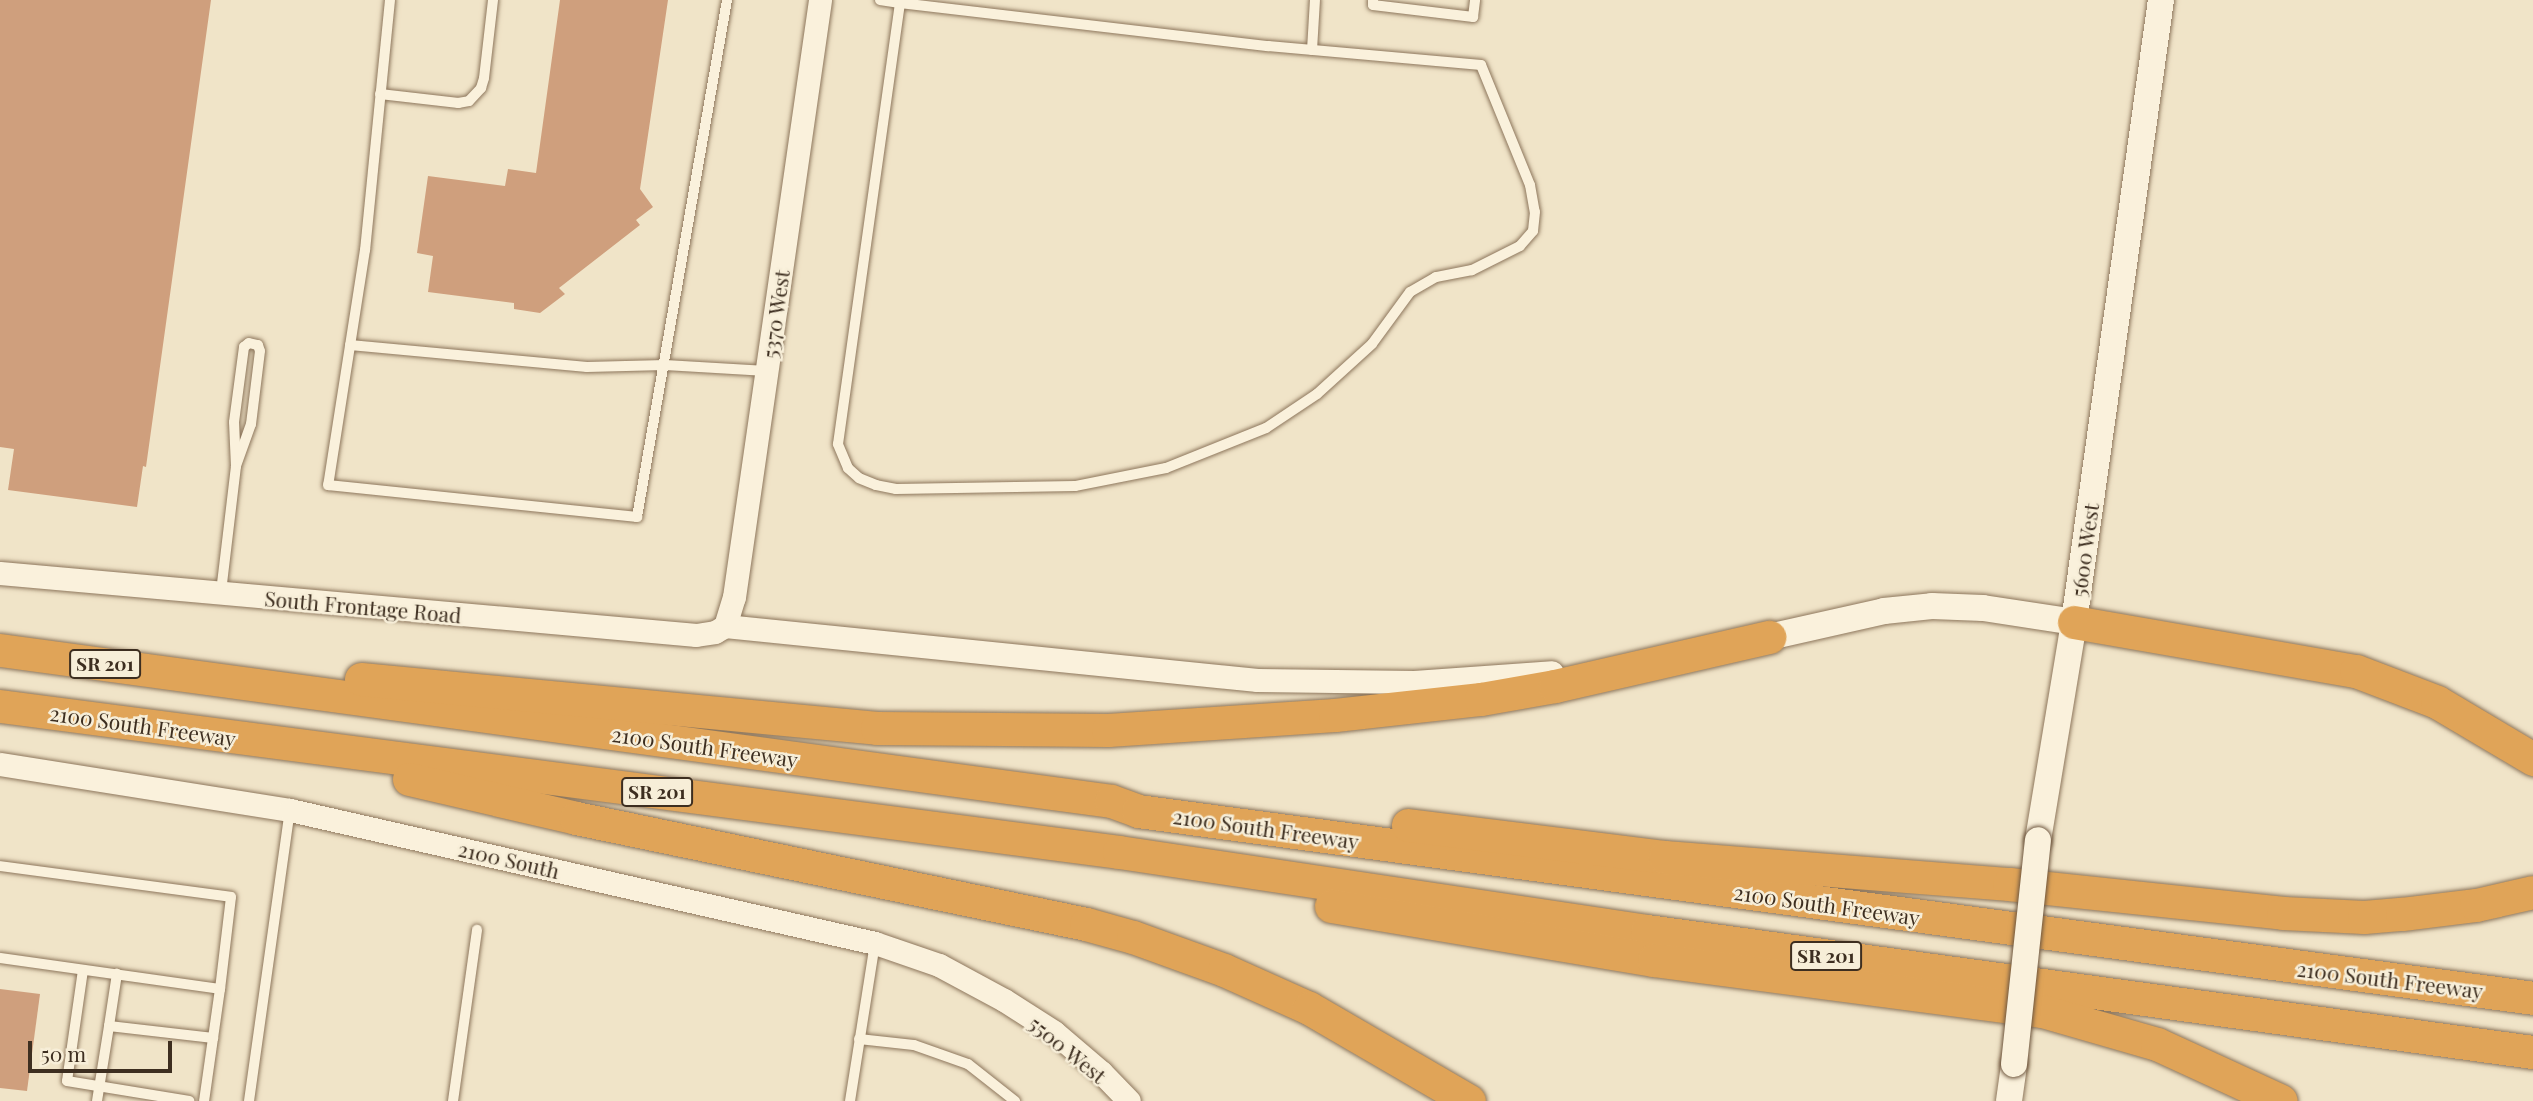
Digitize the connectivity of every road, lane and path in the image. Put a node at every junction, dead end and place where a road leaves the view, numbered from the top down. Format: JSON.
{"nodes":[{"id":1,"x":390,"y":0,"type":"edge"},
{"id":2,"x":493,"y":0,"type":"edge"},
{"id":3,"x":727,"y":0,"type":"edge"},
{"id":4,"x":820,"y":0,"type":"edge"},
{"id":5,"x":880,"y":0,"type":"edge"},
{"id":6,"x":1315,"y":0,"type":"edge"},
{"id":7,"x":1373,"y":0,"type":"edge"},
{"id":8,"x":1475,"y":0,"type":"edge"},
{"id":9,"x":2161,"y":0,"type":"edge"},
{"id":10,"x":900,"y":2,"type":"edge"},
{"id":11,"x":1312,"y":50,"type":"junction"},
{"id":12,"x":380,"y":94,"type":"junction"},
{"id":13,"x":350,"y":345,"type":"junction"},
{"id":14,"x":665,"y":365,"type":"junction"},
{"id":15,"x":767,"y":371,"type":"junction"},
{"id":16,"x":236,"y":466,"type":"junction"},
{"id":17,"x":0,"y":573,"type":"edge"},
{"id":18,"x":221,"y":593,"type":"junction"},
{"id":19,"x":2074,"y":622,"type":"junction"},
{"id":20,"x":725,"y":626,"type":"junction"},
{"id":21,"x":1769,"y":637,"type":"junction"},
{"id":22,"x":0,"y":650,"type":"edge"},
{"id":23,"x":210,"y":679,"type":"junction"},
{"id":24,"x":0,"y":706,"type":"edge"},
{"id":25,"x":194,"y":733,"type":"junction"},
{"id":26,"x":2533,"y":759,"type":"edge"},
{"id":27,"x":0,"y":764,"type":"edge"},
{"id":28,"x":1111,"y":801,"type":"junction"},
{"id":29,"x":290,"y":810,"type":"junction"},
{"id":30,"x":1119,"y":852,"type":"junction"},
{"id":31,"x":0,"y":866,"type":"edge"},
{"id":32,"x":2533,"y":892,"type":"edge"},
{"id":33,"x":477,"y":930,"type":"dead end"},
{"id":34,"x":875,"y":943,"type":"junction"},
{"id":35,"x":0,"y":958,"type":"edge"},
{"id":36,"x":82,"y":970,"type":"junction"},
{"id":37,"x":117,"y":974,"type":"junction"},
{"id":38,"x":220,"y":989,"type":"junction"},
{"id":39,"x":2533,"y":998,"type":"edge"},
{"id":40,"x":1004,"y":1000,"type":"joint"},
{"id":41,"x":109,"y":1026,"type":"junction"},
{"id":42,"x":213,"y":1038,"type":"junction"},
{"id":43,"x":859,"y":1039,"type":"junction"},
{"id":44,"x":2533,"y":1052,"type":"edge"},
{"id":45,"x":2224,"y":1075,"type":"junction"},
{"id":46,"x":100,"y":1086,"type":"junction"},
{"id":47,"x":97,"y":1101,"type":"edge"},
{"id":48,"x":190,"y":1101,"type":"edge"},
{"id":49,"x":204,"y":1101,"type":"edge"},
{"id":50,"x":249,"y":1101,"type":"edge"},
{"id":51,"x":453,"y":1101,"type":"edge"},
{"id":52,"x":850,"y":1101,"type":"edge"},
{"id":53,"x":1015,"y":1101,"type":"edge"},
{"id":54,"x":1129,"y":1101,"type":"edge"},
{"id":55,"x":1469,"y":1101,"type":"edge"},
{"id":56,"x":2009,"y":1101,"type":"edge"},
{"id":57,"x":2263,"y":1101,"type":"edge"},
{"id":58,"x":2281,"y":1101,"type":"edge"}],
"edges":[{"from":1,"to":12,"type":"lane"},
{"from":2,"to":12,"type":"lane"},
{"from":3,"to":14,"type":"lane"},
{"from":4,"to":15,"type":"street","name":"5370 West"},
{"from":5,"to":10,"type":"lane"},
{"from":6,"to":11,"type":"lane"},
{"from":7,"to":8,"type":"lane"},
{"from":9,"to":19,"type":"main road","name":"5600 West"},
{"from":10,"to":11,"type":"lane"},
{"from":10,"to":11,"type":"lane"},
{"from":12,"to":13,"type":"lane"},
{"from":13,"to":14,"type":"lane"},
{"from":13,"to":14,"type":"lane"},
{"from":14,"to":15,"type":"lane"},
{"from":15,"to":20,"type":"street","name":"5370 West"},
{"from":16,"to":16,"type":"lane"},
{"from":16,"to":18,"type":"lane"},
{"from":17,"to":18,"type":"street","name":"South Frontage Road"},
{"from":18,"to":20,"type":"street","name":"South Frontage Road"},
{"from":19,"to":21,"type":"main road"},
{"from":19,"to":26,"type":"highway"},
{"from":19,"to":56,"type":"main road","name":"5600 West","bridge":true},
{"from":20,"to":21,"type":"street"},
{"from":21,"to":23,"type":"highway"},
{"from":22,"to":23,"type":"highway","name":"2100 South Freeway","number":"SR 201"},
{"from":23,"to":28,"type":"highway","name":"2100 South Freeway","number":"SR 201"},
{"from":24,"to":25,"type":"highway","name":"2100 South Freeway","number":"SR 201"},
{"from":25,"to":30,"type":"highway","name":"2100 South Freeway","number":"SR 201"},
{"from":25,"to":55,"type":"highway"},
{"from":27,"to":29,"type":"street","name":"2100 South"},
{"from":28,"to":32,"type":"highway"},
{"from":28,"to":39,"type":"highway","name":"2100 South Freeway","number":"SR 201"},
{"from":29,"to":34,"type":"street","name":"2100 South"},
{"from":29,"to":50,"type":"lane"},
{"from":30,"to":44,"type":"highway","name":"2100 South Freeway","number":"SR 201"},
{"from":30,"to":45,"type":"highway"},
{"from":31,"to":38,"type":"lane"},
{"from":33,"to":51,"type":"lane"},
{"from":34,"to":40,"type":"street","name":"2100 South"},
{"from":34,"to":43,"type":"lane"},
{"from":35,"to":36,"type":"lane"},
{"from":36,"to":37,"type":"lane"},
{"from":36,"to":46,"type":"lane"},
{"from":37,"to":38,"type":"lane"},
{"from":37,"to":41,"type":"lane"},
{"from":38,"to":42,"type":"lane"},
{"from":40,"to":54,"type":"street","name":"5500 West"},
{"from":41,"to":42,"type":"lane"},
{"from":41,"to":46,"type":"lane"},
{"from":42,"to":49,"type":"lane"},
{"from":43,"to":52,"type":"lane"},
{"from":43,"to":53,"type":"lane"},
{"from":45,"to":57,"type":"highway"},
{"from":45,"to":58,"type":"highway"},
{"from":46,"to":47,"type":"lane"},
{"from":46,"to":48,"type":"lane"}]}
